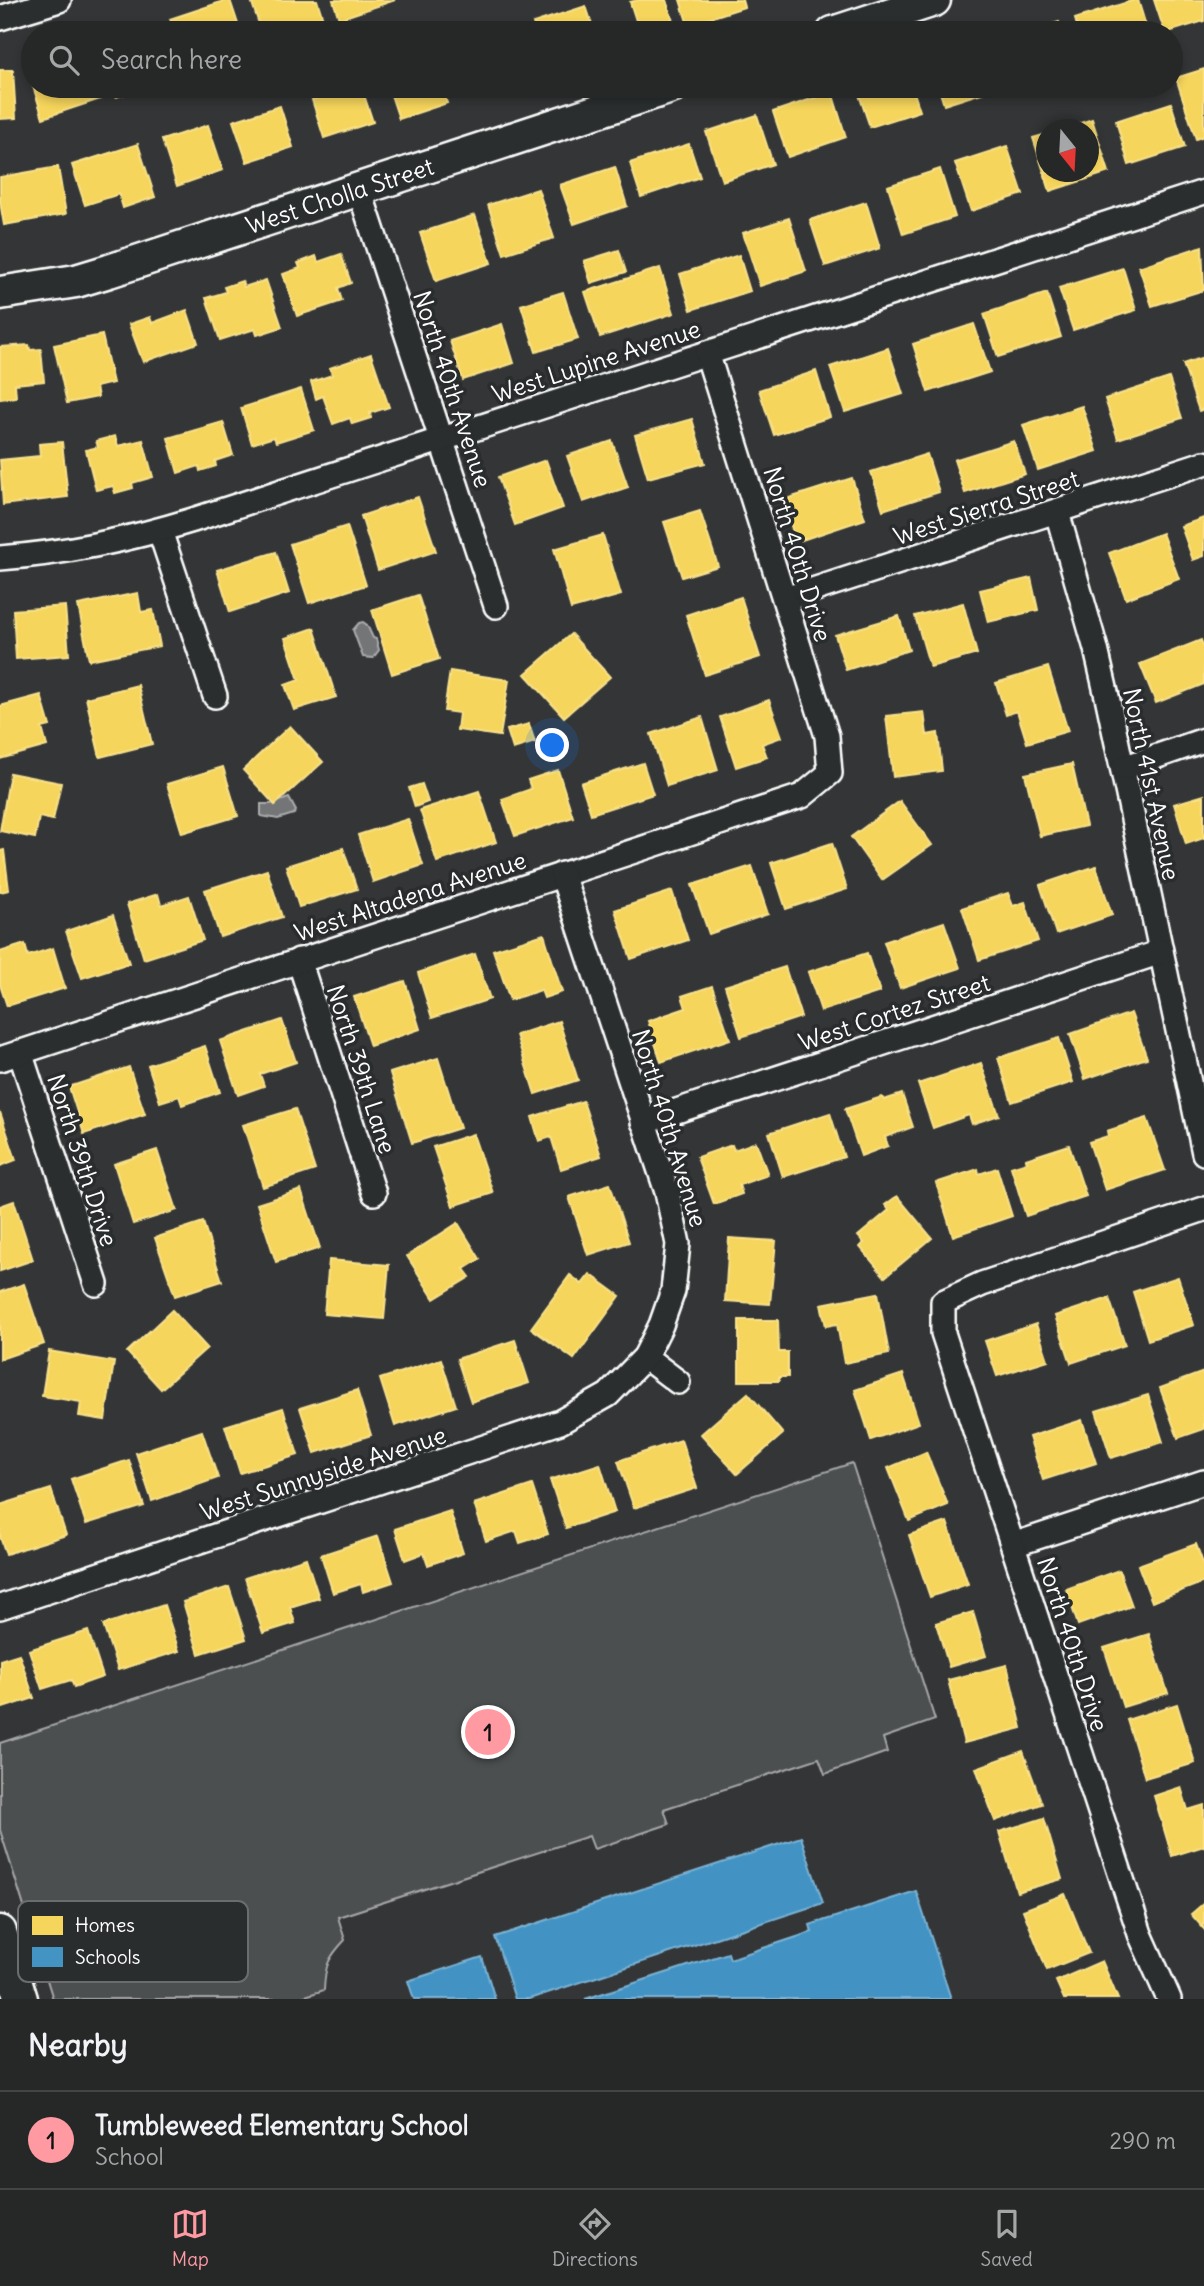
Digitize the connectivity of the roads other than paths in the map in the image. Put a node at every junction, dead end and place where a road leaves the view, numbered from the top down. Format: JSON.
{"nodes":[{"id":1,"x":59,"y":0,"type":"edge"},
{"id":2,"x":934,"y":0,"type":"edge"},
{"id":3,"x":0,"y":18,"type":"edge"},
{"id":4,"x":870,"y":21,"type":"edge"},
{"id":5,"x":637,"y":98,"type":"edge"},
{"id":6,"x":359,"y":189,"type":"junction"},
{"id":7,"x":1204,"y":192,"type":"edge"},
{"id":8,"x":0,"y":293,"type":"edge"},
{"id":9,"x":707,"y":353,"type":"junction"},
{"id":10,"x":442,"y":440,"type":"junction"},
{"id":11,"x":1204,"y":463,"type":"edge"},
{"id":12,"x":1057,"y":512,"type":"junction"},
{"id":13,"x":160,"y":531,"type":"junction"},
{"id":14,"x":0,"y":558,"type":"edge"},
{"id":15,"x":785,"y":599,"type":"junction"},
{"id":16,"x":496,"y":606,"type":"dead end"},
{"id":17,"x":215,"y":696,"type":"dead end"},
{"id":18,"x":1204,"y":740,"type":"edge"},
{"id":19,"x":1123,"y":768,"type":"junction"},
{"id":20,"x":830,"y":773,"type":"joint"},
{"id":21,"x":562,"y":874,"type":"junction"},
{"id":22,"x":1161,"y":952,"type":"junction"},
{"id":23,"x":299,"y":960,"type":"junction"},
{"id":24,"x":10,"y":1056,"type":"edge"},
{"id":25,"x":643,"y":1122,"type":"junction"},
{"id":26,"x":1204,"y":1153,"type":"edge"},
{"id":27,"x":374,"y":1193,"type":"dead end"},
{"id":28,"x":1204,"y":1209,"type":"edge"},
{"id":29,"x":96,"y":1284,"type":"dead end"},
{"id":30,"x":645,"y":1357,"type":"junction"},
{"id":31,"x":678,"y":1382,"type":"dead end"},
{"id":32,"x":1204,"y":1482,"type":"edge"},
{"id":33,"x":1013,"y":1545,"type":"junction"},
{"id":34,"x":0,"y":1607,"type":"edge"},
{"id":35,"x":0,"y":1932,"type":"edge"},
{"id":36,"x":21,"y":1999,"type":"edge"},
{"id":37,"x":1169,"y":1999,"type":"edge"}],
"edges":[{"from":1,"to":3,"type":"street"},
{"from":2,"to":4,"type":"street"},
{"from":5,"to":6,"type":"street","name":"West Cholla Street"},
{"from":6,"to":8,"type":"street","name":"West Cholla Street"},
{"from":6,"to":10,"type":"street","name":"North 40th Avenue"},
{"from":7,"to":9,"type":"street","name":"West Lupine Avenue"},
{"from":9,"to":10,"type":"street","name":"West Lupine Avenue"},
{"from":9,"to":15,"type":"street","name":"North 40th Drive"},
{"from":10,"to":13,"type":"street","name":"West Lupine Avenue"},
{"from":10,"to":16,"type":"street","name":"North 40th Avenue"},
{"from":11,"to":12,"type":"street","name":"West Sierra Street"},
{"from":12,"to":15,"type":"street","name":"West Sierra Street"},
{"from":12,"to":19,"type":"street","name":"North 41st Avenue"},
{"from":13,"to":14,"type":"street","name":"West Lupine Avenue"},
{"from":13,"to":17,"type":"street"},
{"from":15,"to":20,"type":"street","name":"North 40th Drive"},
{"from":18,"to":19,"type":"street"},
{"from":19,"to":22,"type":"street","name":"North 41st Avenue"},
{"from":20,"to":21,"type":"street","name":"West Altadena Avenue"},
{"from":21,"to":23,"type":"street","name":"West Altadena Avenue"},
{"from":21,"to":25,"type":"street","name":"North 40th Avenue"},
{"from":22,"to":25,"type":"street","name":"West Cortez Street"},
{"from":22,"to":26,"type":"street","name":"North 41st Avenue"},
{"from":23,"to":24,"type":"street","name":"West Altadena Avenue"},
{"from":23,"to":27,"type":"street","name":"North 39th Lane"},
{"from":24,"to":29,"type":"street","name":"North 39th Drive"},
{"from":25,"to":30,"type":"street","name":"North 40th Avenue"},
{"from":28,"to":33,"type":"street","name":"North 40th Drive"},
{"from":30,"to":31,"type":"street"},
{"from":30,"to":34,"type":"street","name":"West Sunnyside Avenue"},
{"from":32,"to":33,"type":"street"},
{"from":33,"to":37,"type":"street","name":"North 40th Drive"},
{"from":35,"to":36,"type":"street"}]}
